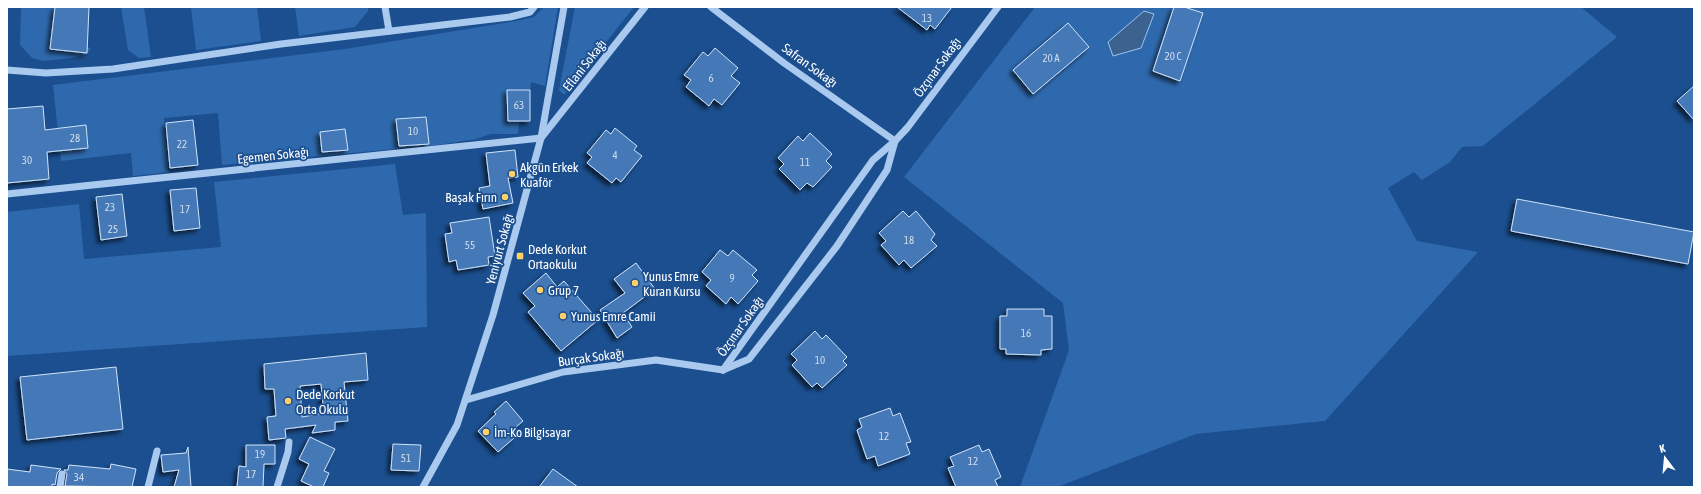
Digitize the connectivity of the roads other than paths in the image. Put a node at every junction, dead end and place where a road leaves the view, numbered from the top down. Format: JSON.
{"nodes":[{"id":1,"x":385,"y":7,"type":"edge"},
{"id":2,"x":534,"y":7,"type":"edge"},
{"id":3,"x":564,"y":7,"type":"edge"},
{"id":4,"x":645,"y":7,"type":"edge"},
{"id":5,"x":711,"y":7,"type":"edge"},
{"id":6,"x":998,"y":7,"type":"edge"},
{"id":7,"x":389,"y":31,"type":"junction"},
{"id":8,"x":7,"y":70,"type":"edge"},
{"id":9,"x":541,"y":138,"type":"junction"},
{"id":10,"x":895,"y":141,"type":"junction"},
{"id":11,"x":7,"y":194,"type":"edge"},
{"id":12,"x":723,"y":370,"type":"junction"},
{"id":13,"x":466,"y":400,"type":"junction"},
{"id":14,"x":289,"y":442,"type":"dead end"},
{"id":15,"x":157,"y":451,"type":"dead end"},
{"id":16,"x":62,"y":474,"type":"dead end"},
{"id":17,"x":60,"y":487,"type":"edge"},
{"id":18,"x":148,"y":487,"type":"edge"},
{"id":19,"x":277,"y":487,"type":"edge"},
{"id":20,"x":422,"y":487,"type":"edge"}],
"edges":[{"from":1,"to":7,"type":"street"},
{"from":2,"to":7,"type":"street"},
{"from":3,"to":9,"type":"street","name":"Yeniyurt Sokağı"},
{"from":4,"to":9,"type":"street","name":"Eflani Sokağı"},
{"from":5,"to":10,"type":"street","name":"Safran Sokağı"},
{"from":6,"to":10,"type":"street","name":"Özçınar Sokağı"},
{"from":7,"to":8,"type":"street"},
{"from":9,"to":11,"type":"street","name":"Egemen Sokağı"},
{"from":9,"to":13,"type":"street","name":"Yeniyurt Sokağı"},
{"from":10,"to":12,"type":"street","name":"Özçınar Sokağı"},
{"from":10,"to":12,"type":"street","name":"Özçınar Sokağı"},
{"from":12,"to":13,"type":"street","name":"Burçak Sokağı"},
{"from":13,"to":20,"type":"street","name":"Yeniyurt Sokağı"},
{"from":14,"to":19,"type":"street"},
{"from":15,"to":18,"type":"street"},
{"from":16,"to":17,"type":"street"}]}
